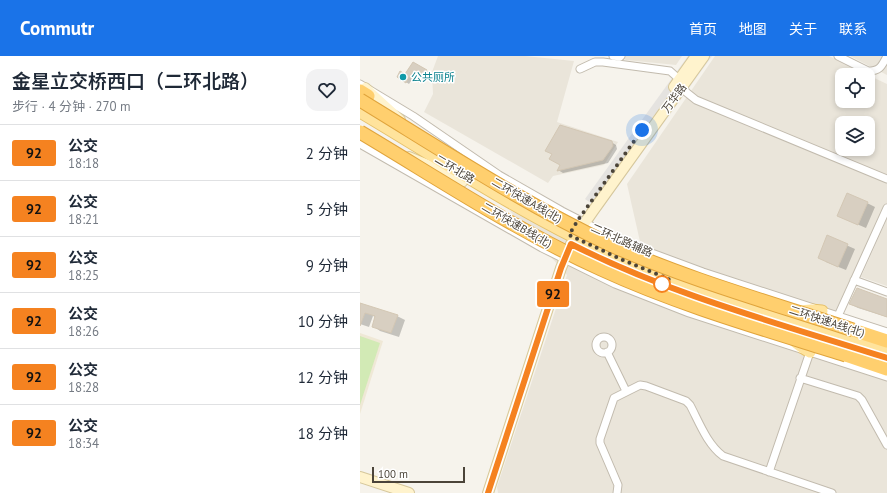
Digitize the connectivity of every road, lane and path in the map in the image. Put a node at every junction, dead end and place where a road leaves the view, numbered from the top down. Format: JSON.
{"nodes":[{"id":1,"x":613,"y":56,"type":"edge"},
{"id":2,"x":621,"y":56,"type":"edge"},
{"id":3,"x":696,"y":56,"type":"edge"},
{"id":4,"x":704,"y":56,"type":"edge"},
{"id":5,"x":838,"y":56,"type":"edge"},
{"id":6,"x":887,"y":56,"type":"edge"},
{"id":7,"x":580,"y":69,"type":"dead end"},
{"id":8,"x":681,"y":82,"type":"junction"},
{"id":9,"x":360,"y":84,"type":"edge"},
{"id":10,"x":360,"y":91,"type":"edge"},
{"id":11,"x":360,"y":100,"type":"edge"},
{"id":12,"x":360,"y":112,"type":"edge"},
{"id":13,"x":360,"y":120,"type":"edge"},
{"id":14,"x":360,"y":132,"type":"edge"},
{"id":15,"x":360,"y":140,"type":"edge"},
{"id":16,"x":360,"y":144,"type":"edge"},
{"id":17,"x":409,"y":145,"type":"junction"},
{"id":18,"x":464,"y":179,"type":"junction"},
{"id":19,"x":887,"y":179,"type":"edge"},
{"id":20,"x":887,"y":208,"type":"edge"},
{"id":21,"x":581,"y":221,"type":"junction"},
{"id":22,"x":572,"y":239,"type":"junction"},
{"id":23,"x":564,"y":260,"type":"junction"},
{"id":24,"x":854,"y":280,"type":"junction"},
{"id":25,"x":887,"y":292,"type":"edge"},
{"id":26,"x":822,"y":311,"type":"junction"},
{"id":27,"x":763,"y":314,"type":"junction"},
{"id":28,"x":838,"y":316,"type":"junction"},
{"id":29,"x":887,"y":332,"type":"edge"},
{"id":30,"x":883,"y":348,"type":"edge"},
{"id":31,"x":607,"y":352,"type":"dead end"},
{"id":32,"x":810,"y":352,"type":"junction"},
{"id":33,"x":887,"y":358,"type":"edge"},
{"id":34,"x":887,"y":362,"type":"edge"},
{"id":35,"x":887,"y":369,"type":"edge"},
{"id":36,"x":887,"y":377,"type":"edge"},
{"id":37,"x":800,"y":378,"type":"junction"},
{"id":38,"x":626,"y":391,"type":"junction"},
{"id":39,"x":887,"y":445,"type":"edge"},
{"id":40,"x":769,"y":472,"type":"junction"},
{"id":41,"x":360,"y":478,"type":"edge"},
{"id":42,"x":409,"y":493,"type":"edge"},
{"id":43,"x":488,"y":493,"type":"edge"},
{"id":44,"x":617,"y":493,"type":"edge"},
{"id":45,"x":832,"y":493,"type":"edge"}],
"edges":[{"from":1,"to":2,"type":"street"},
{"from":3,"to":8,"type":"street","name":"万华路"},
{"from":4,"to":8,"type":"street","name":"万华路"},
{"from":5,"to":6,"type":"street"},
{"from":7,"to":8,"type":"street"},
{"from":8,"to":19,"type":"street"},
{"from":8,"to":21,"type":"street","name":"万华路"},
{"from":9,"to":18,"type":"street"},
{"from":9,"to":21,"type":"street","name":"二环北路辅路"},
{"from":10,"to":18,"type":"highway","bridge":true},
{"from":11,"to":18,"type":"highway","name":"二环快速A线(北)","bridge":true},
{"from":12,"to":17,"type":"main road","name":"二环北路"},
{"from":13,"to":17,"type":"main road","name":"二环北路"},
{"from":14,"to":18,"type":"highway","name":"二环快速B线(北)","bridge":true},
{"from":15,"to":18,"type":"highway","bridge":true},
{"from":16,"to":23,"type":"street"},
{"from":17,"to":18,"type":"main road","name":"二环北路"},
{"from":18,"to":22,"type":"main road","name":"二环北路"},
{"from":18,"to":30,"type":"highway","name":"二环快速A线(北)","bridge":true},
{"from":18,"to":35,"type":"highway","name":"二环快速B线(北)","bridge":true},
{"from":20,"to":24,"type":"street"},
{"from":21,"to":22,"type":"street","name":"万华路"},
{"from":21,"to":26,"type":"street","name":"二环北路辅路"},
{"from":22,"to":23,"type":"street","name":"万华路"},
{"from":22,"to":27,"type":"main road","name":"二环北路"},
{"from":23,"to":32,"type":"street"},
{"from":23,"to":43,"type":"street","name":"万华路"},
{"from":24,"to":25,"type":"street"},
{"from":24,"to":28,"type":"street"},
{"from":26,"to":27,"type":"main road"},
{"from":26,"to":28,"type":"street","name":"二环北路辅路"},
{"from":27,"to":30,"type":"main road","name":"二环北路"},
{"from":27,"to":32,"type":"main road"},
{"from":28,"to":29,"type":"street","name":"二环北路辅路"},
{"from":30,"to":33,"type":"main road","name":"二环北路"},
{"from":30,"to":34,"type":"main road"},
{"from":31,"to":38,"type":"street"},
{"from":32,"to":36,"type":"street"},
{"from":32,"to":37,"type":"street"},
{"from":37,"to":39,"type":"street"},
{"from":37,"to":40,"type":"street"},
{"from":38,"to":40,"type":"street"},
{"from":38,"to":44,"type":"street"},
{"from":40,"to":45,"type":"street"},
{"from":41,"to":42,"type":"street"}]}
